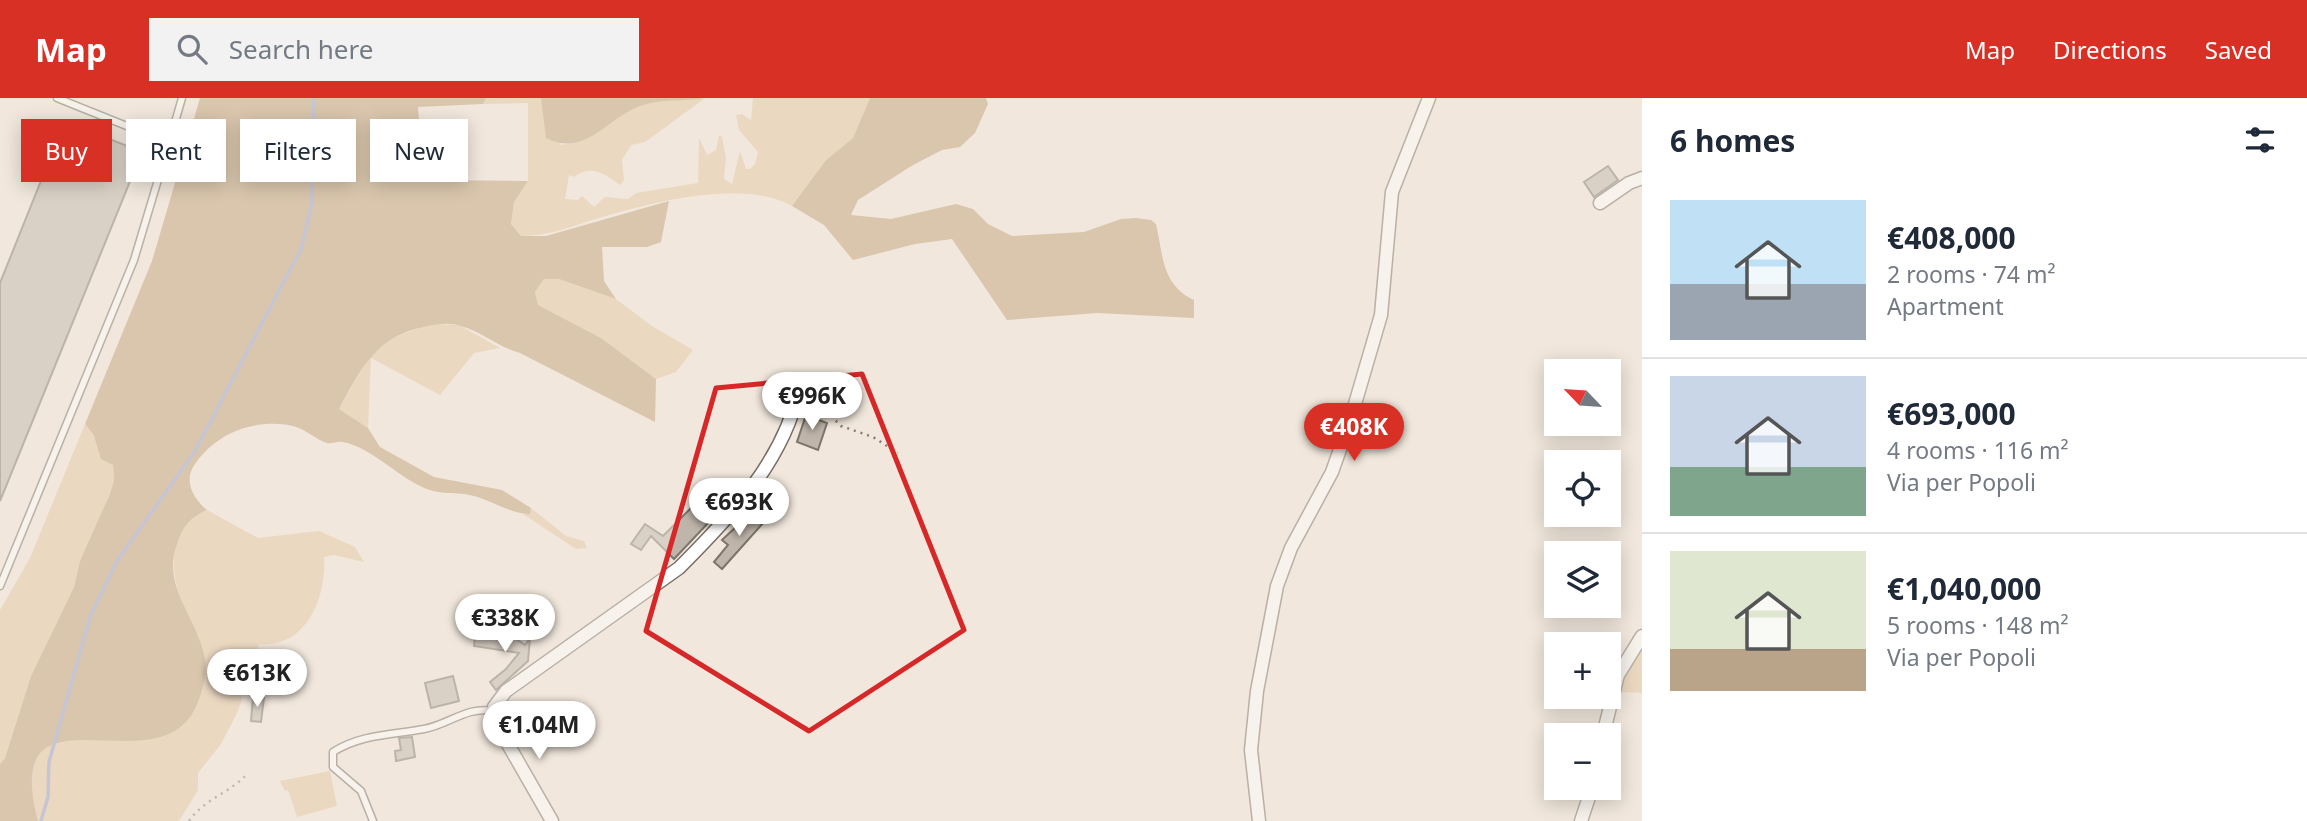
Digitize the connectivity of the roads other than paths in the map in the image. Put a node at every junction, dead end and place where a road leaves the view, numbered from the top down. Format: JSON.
{"nodes":[{"id":1,"x":57,"y":98,"type":"edge"},
{"id":2,"x":182,"y":98,"type":"edge"},
{"id":3,"x":1429,"y":98,"type":"edge"},
{"id":4,"x":176,"y":119,"type":"edge"},
{"id":5,"x":126,"y":126,"type":"edge"},
{"id":6,"x":1642,"y":178,"type":"edge"},
{"id":7,"x":157,"y":182,"type":"edge"},
{"id":8,"x":1600,"y":204,"type":"dead end"},
{"id":9,"x":799,"y":388,"type":"road end"},
{"id":10,"x":0,"y":586,"type":"edge"},
{"id":11,"x":1642,"y":636,"type":"edge"},
{"id":12,"x":492,"y":711,"type":"junction"},
{"id":13,"x":1606,"y":723,"type":"edge"},
{"id":14,"x":1588,"y":800,"type":"edge"},
{"id":15,"x":373,"y":821,"type":"edge"},
{"id":16,"x":552,"y":821,"type":"edge"},
{"id":17,"x":1259,"y":821,"type":"edge"},
{"id":18,"x":1581,"y":821,"type":"edge"}],
"edges":[{"from":1,"to":5,"type":"lane"},
{"from":2,"to":4,"type":"lane"},
{"from":3,"to":17,"type":"street"},
{"from":6,"to":8,"type":"street"},
{"from":7,"to":10,"type":"lane"},
{"from":9,"to":12,"type":"street"},
{"from":11,"to":13,"type":"street"},
{"from":12,"to":15,"type":"lane"},
{"from":12,"to":16,"type":"street"},
{"from":14,"to":18,"type":"street"}]}
